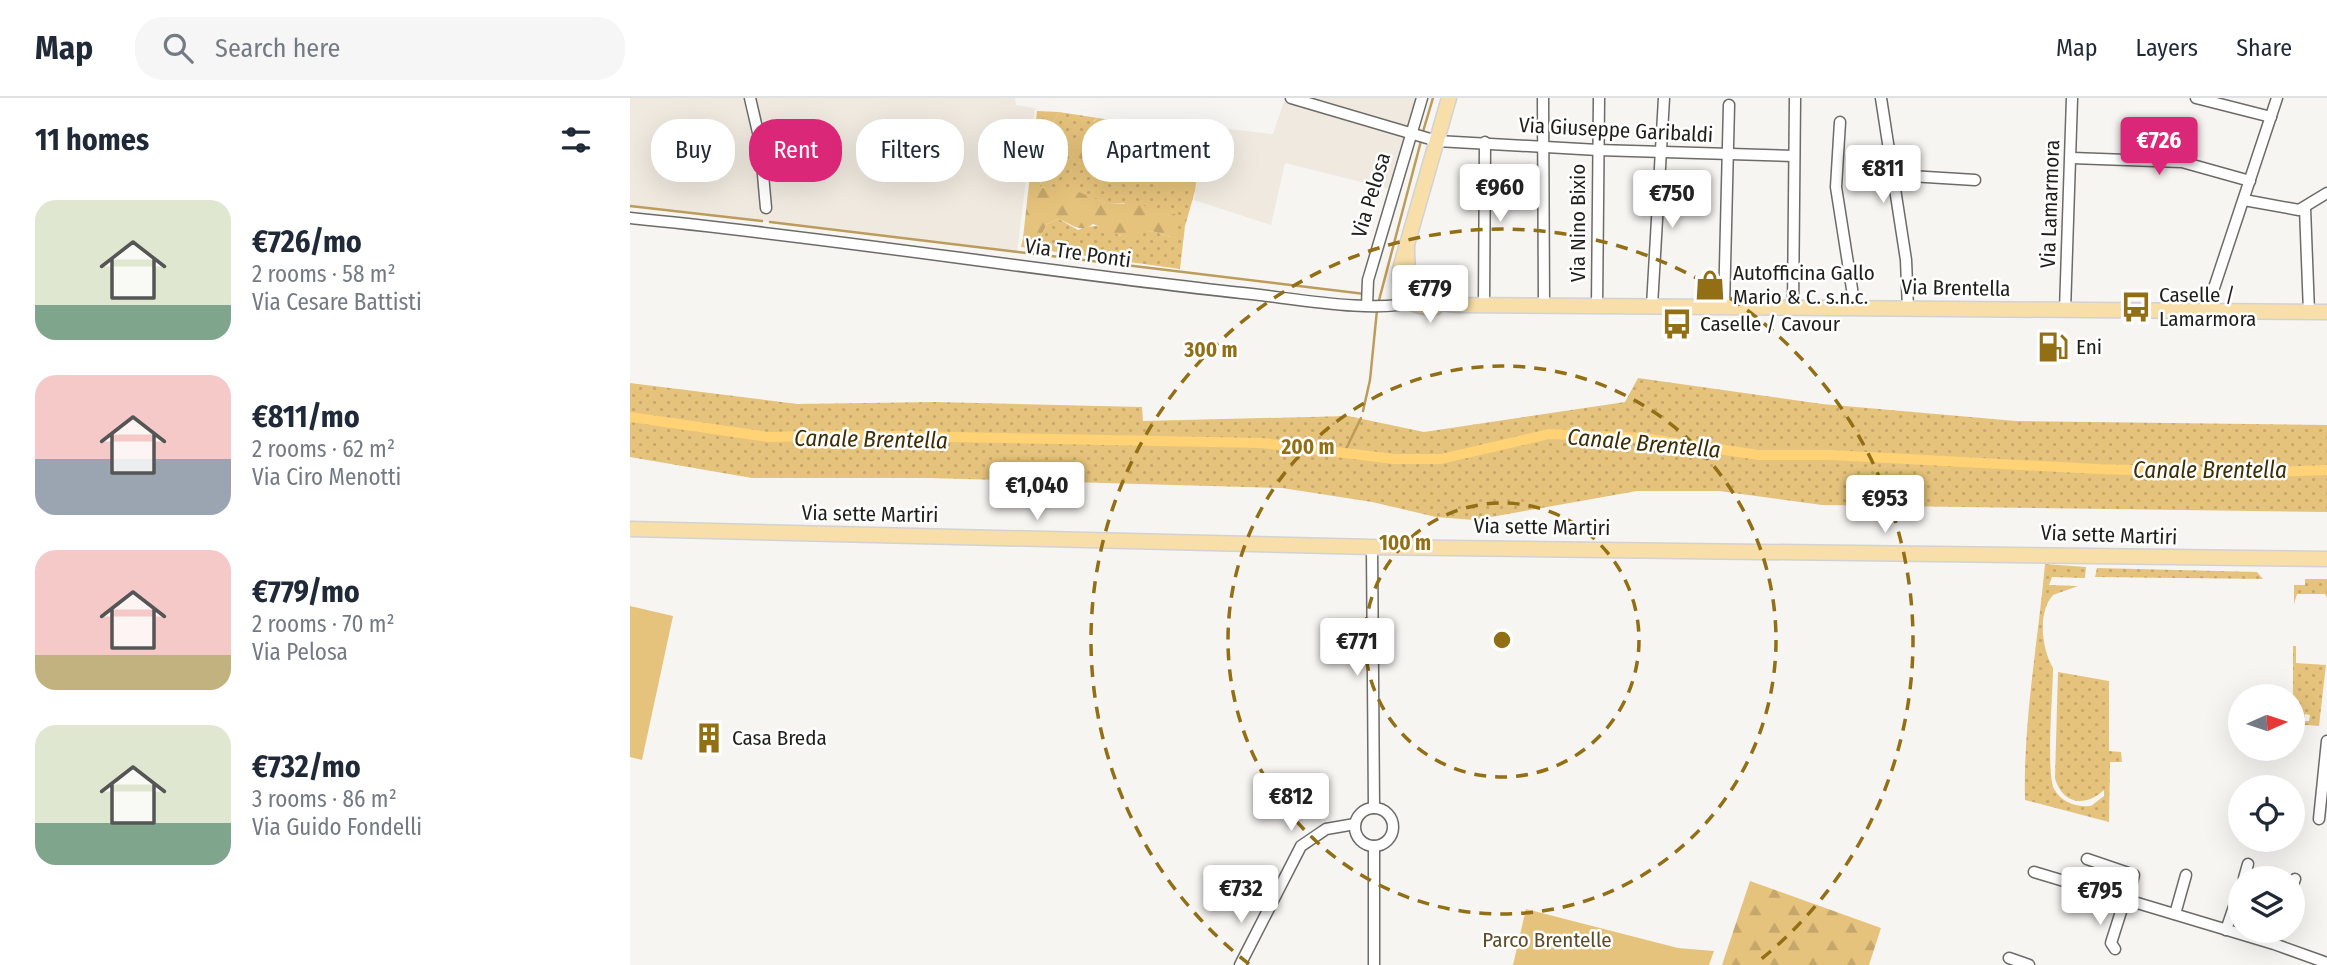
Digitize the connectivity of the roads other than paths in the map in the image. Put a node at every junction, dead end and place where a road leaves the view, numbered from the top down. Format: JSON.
{"nodes":[{"id":1,"x":750,"y":98,"type":"edge"},
{"id":2,"x":1291,"y":98,"type":"edge"},
{"id":3,"x":1422,"y":98,"type":"edge"},
{"id":4,"x":1449,"y":98,"type":"edge"},
{"id":5,"x":1543,"y":98,"type":"edge"},
{"id":6,"x":1599,"y":98,"type":"edge"},
{"id":7,"x":1664,"y":98,"type":"edge"},
{"id":8,"x":1795,"y":98,"type":"edge"},
{"id":9,"x":1881,"y":98,"type":"edge"},
{"id":10,"x":2072,"y":98,"type":"edge"},
{"id":11,"x":2196,"y":98,"type":"edge"},
{"id":12,"x":2277,"y":98,"type":"edge"},
{"id":13,"x":1729,"y":105,"type":"dead end"},
{"id":14,"x":2271,"y":117,"type":"junction"},
{"id":15,"x":1840,"y":122,"type":"dead end"},
{"id":16,"x":1412,"y":134,"type":"junction"},
{"id":17,"x":1434,"y":140,"type":"junction"},
{"id":18,"x":1485,"y":142,"type":"junction"},
{"id":19,"x":1544,"y":147,"type":"junction"},
{"id":20,"x":1598,"y":150,"type":"junction"},
{"id":21,"x":1660,"y":153,"type":"junction"},
{"id":22,"x":1727,"y":155,"type":"junction"},
{"id":23,"x":1794,"y":156,"type":"junction"},
{"id":24,"x":2072,"y":158,"type":"junction"},
{"id":25,"x":1894,"y":175,"type":"junction"},
{"id":26,"x":1975,"y":180,"type":"dead end"},
{"id":27,"x":2250,"y":180,"type":"junction"},
{"id":28,"x":2327,"y":193,"type":"edge"},
{"id":29,"x":2244,"y":200,"type":"junction"},
{"id":30,"x":766,"y":208,"type":"dead end"},
{"id":31,"x":2305,"y":208,"type":"junction"},
{"id":32,"x":630,"y":218,"type":"edge"},
{"id":33,"x":1407,"y":244,"type":"junction"},
{"id":34,"x":1399,"y":269,"type":"junction"},
{"id":35,"x":1412,"y":284,"type":"junction"},
{"id":36,"x":1425,"y":300,"type":"junction"},
{"id":37,"x":1409,"y":303,"type":"junction"},
{"id":38,"x":1376,"y":304,"type":"junction"},
{"id":39,"x":1458,"y":305,"type":"junction"},
{"id":40,"x":1484,"y":305,"type":"junction"},
{"id":41,"x":1544,"y":305,"type":"junction"},
{"id":42,"x":1597,"y":306,"type":"junction"},
{"id":43,"x":1652,"y":306,"type":"junction"},
{"id":44,"x":1724,"y":307,"type":"junction"},
{"id":45,"x":1793,"y":308,"type":"junction"},
{"id":46,"x":1855,"y":308,"type":"junction"},
{"id":47,"x":1908,"y":309,"type":"junction"},
{"id":48,"x":2065,"y":311,"type":"junction"},
{"id":49,"x":2206,"y":312,"type":"junction"},
{"id":50,"x":2309,"y":312,"type":"junction"},
{"id":51,"x":2327,"y":312,"type":"edge"},
{"id":52,"x":630,"y":529,"type":"edge"},
{"id":53,"x":1372,"y":547,"type":"junction"},
{"id":54,"x":2327,"y":559,"type":"edge"},
{"id":55,"x":2327,"y":741,"type":"edge"},
{"id":56,"x":1374,"y":808,"type":"junction"},
{"id":57,"x":2319,"y":818,"type":"dead end"},
{"id":58,"x":1355,"y":824,"type":"junction"},
{"id":59,"x":1374,"y":846,"type":"junction"},
{"id":60,"x":2087,"y":859,"type":"dead end"},
{"id":61,"x":2034,"y":872,"type":"dead end"},
{"id":62,"x":2186,"y":875,"type":"dead end"},
{"id":63,"x":2126,"y":900,"type":"junction"},
{"id":64,"x":2175,"y":914,"type":"junction"},
{"id":65,"x":2228,"y":924,"type":"edge"},
{"id":66,"x":2226,"y":930,"type":"junction"},
{"id":67,"x":2274,"y":944,"type":"joint"},
{"id":68,"x":2115,"y":949,"type":"dead end"},
{"id":69,"x":2009,"y":958,"type":"dead end"},
{"id":70,"x":2327,"y":964,"type":"edge"},
{"id":71,"x":1240,"y":965,"type":"edge"},
{"id":72,"x":1374,"y":965,"type":"edge"},
{"id":73,"x":2029,"y":965,"type":"edge"}],
"edges":[{"from":1,"to":30,"type":"street"},
{"from":2,"to":16,"type":"street","name":"Via Giuseppe Garibaldi"},
{"from":3,"to":16,"type":"street","name":"Via Pelosa"},
{"from":4,"to":17,"type":"main road"},
{"from":5,"to":19,"type":"street"},
{"from":6,"to":20,"type":"street","name":"Via Nino Bixio"},
{"from":7,"to":21,"type":"street"},
{"from":8,"to":23,"type":"street"},
{"from":9,"to":25,"type":"street"},
{"from":10,"to":24,"type":"street","name":"Via Lamarmora"},
{"from":11,"to":14,"type":"street"},
{"from":12,"to":14,"type":"street"},
{"from":13,"to":22,"type":"street"},
{"from":14,"to":27,"type":"street"},
{"from":15,"to":46,"type":"street"},
{"from":16,"to":17,"type":"street","name":"Via Giuseppe Garibaldi"},
{"from":16,"to":38,"type":"street","name":"Via Pelosa"},
{"from":17,"to":18,"type":"street","name":"Via Giuseppe Garibaldi"},
{"from":17,"to":33,"type":"main road"},
{"from":18,"to":19,"type":"street","name":"Via Giuseppe Garibaldi"},
{"from":18,"to":40,"type":"street"},
{"from":19,"to":20,"type":"street","name":"Via Giuseppe Garibaldi"},
{"from":19,"to":41,"type":"street"},
{"from":20,"to":21,"type":"street","name":"Via Giuseppe Garibaldi"},
{"from":20,"to":42,"type":"street","name":"Via Nino Bixio"},
{"from":21,"to":22,"type":"street","name":"Via Giuseppe Garibaldi"},
{"from":21,"to":43,"type":"street"},
{"from":22,"to":23,"type":"street","name":"Via Giuseppe Garibaldi"},
{"from":22,"to":44,"type":"street"},
{"from":23,"to":45,"type":"street"},
{"from":24,"to":27,"type":"street"},
{"from":24,"to":48,"type":"street","name":"Via Lamarmora"},
{"from":25,"to":26,"type":"street"},
{"from":25,"to":47,"type":"street"},
{"from":27,"to":29,"type":"street"},
{"from":28,"to":31,"type":"street"},
{"from":29,"to":31,"type":"street"},
{"from":29,"to":49,"type":"street"},
{"from":31,"to":50,"type":"street"},
{"from":32,"to":38,"type":"street","name":"Via Tre Ponti"},
{"from":33,"to":34,"type":"main road"},
{"from":33,"to":35,"type":"main road"},
{"from":34,"to":37,"type":"main road"},
{"from":34,"to":38,"type":"street"},
{"from":35,"to":36,"type":"main road"},
{"from":35,"to":37,"type":"street"},
{"from":36,"to":37,"type":"street"},
{"from":36,"to":39,"type":"main road"},
{"from":37,"to":38,"type":"street"},
{"from":37,"to":39,"type":"main road"},
{"from":39,"to":40,"type":"main road","name":"Via Brentella"},
{"from":40,"to":41,"type":"main road","name":"Via Brentella"},
{"from":41,"to":42,"type":"main road","name":"Via Brentella"},
{"from":42,"to":43,"type":"main road","name":"Via Brentella"},
{"from":43,"to":44,"type":"main road","name":"Via Brentella"},
{"from":44,"to":45,"type":"main road","name":"Via Brentella"},
{"from":45,"to":46,"type":"main road","name":"Via Brentella"},
{"from":46,"to":47,"type":"main road","name":"Via Brentella"},
{"from":47,"to":48,"type":"main road","name":"Via Brentella"},
{"from":48,"to":49,"type":"main road","name":"Via Brentella"},
{"from":49,"to":50,"type":"main road","name":"Via Brentella"},
{"from":50,"to":51,"type":"main road","name":"Via Brentella"},
{"from":52,"to":53,"type":"main road","name":"Via sette Martiri"},
{"from":53,"to":54,"type":"main road","name":"Via sette Martiri"},
{"from":53,"to":56,"type":"street"},
{"from":55,"to":57,"type":"street"},
{"from":56,"to":58,"type":"street"},
{"from":56,"to":59,"type":"street"},
{"from":58,"to":59,"type":"street"},
{"from":58,"to":71,"type":"street"},
{"from":59,"to":72,"type":"street"},
{"from":60,"to":63,"type":"street"},
{"from":61,"to":63,"type":"street"},
{"from":62,"to":64,"type":"street"},
{"from":63,"to":64,"type":"street"},
{"from":63,"to":68,"type":"street"},
{"from":64,"to":66,"type":"street"},
{"from":65,"to":66,"type":"street"},
{"from":66,"to":67,"type":"street"},
{"from":67,"to":70,"type":"street"},
{"from":69,"to":73,"type":"street"}]}
